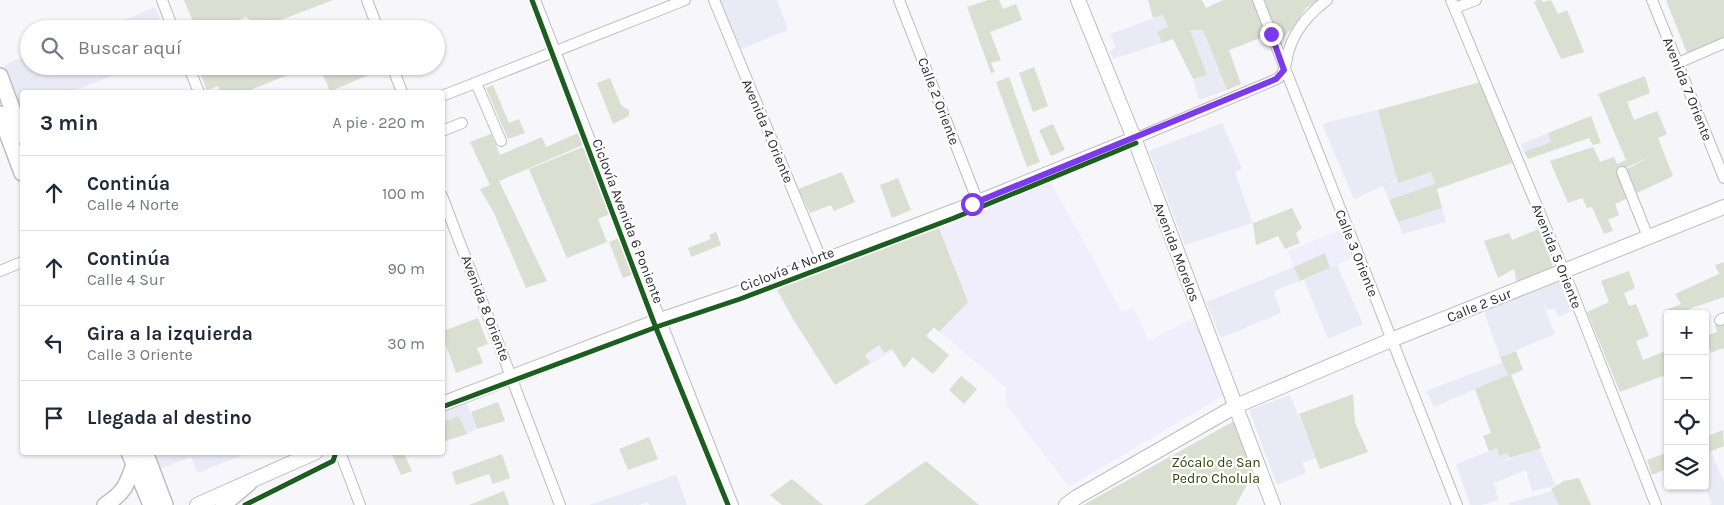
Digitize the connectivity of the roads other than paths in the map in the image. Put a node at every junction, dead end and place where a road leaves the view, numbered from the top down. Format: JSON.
{"nodes":[{"id":1,"x":162,"y":0,"type":"edge"},
{"id":2,"x":367,"y":0,"type":"edge"},
{"id":3,"x":535,"y":0,"type":"edge"},
{"id":4,"x":685,"y":0,"type":"edge"},
{"id":5,"x":714,"y":0,"type":"edge"},
{"id":6,"x":899,"y":0,"type":"edge"},
{"id":7,"x":1078,"y":0,"type":"edge"},
{"id":8,"x":1258,"y":0,"type":"edge"},
{"id":9,"x":1327,"y":0,"type":"edge"},
{"id":10,"x":1476,"y":0,"type":"edge"},
{"id":11,"x":1652,"y":0,"type":"edge"},
{"id":12,"x":1453,"y":4,"type":"edge"},
{"id":13,"x":170,"y":20,"type":"edge"},
{"id":14,"x":375,"y":20,"type":"edge"},
{"id":15,"x":1724,"y":43,"type":"edge"},
{"id":16,"x":555,"y":51,"type":"junction"},
{"id":17,"x":1678,"y":63,"type":"junction"},
{"id":18,"x":1284,"y":70,"type":"junction"},
{"id":19,"x":192,"y":75,"type":"edge"},
{"id":20,"x":395,"y":75,"type":"edge"},
{"id":21,"x":0,"y":76,"type":"edge"},
{"id":22,"x":476,"y":83,"type":"junction"},
{"id":23,"x":198,"y":90,"type":"edge"},
{"id":24,"x":401,"y":90,"type":"edge"},
{"id":25,"x":445,"y":95,"type":"edge"},
{"id":26,"x":0,"y":114,"type":"edge"},
{"id":27,"x":462,"y":123,"type":"dead end"},
{"id":28,"x":445,"y":130,"type":"edge"},
{"id":29,"x":20,"y":131,"type":"edge"},
{"id":30,"x":1134,"y":139,"type":"junction"},
{"id":31,"x":501,"y":140,"type":"dead end"},
{"id":32,"x":20,"y":168,"type":"edge"},
{"id":33,"x":1622,"y":172,"type":"dead end"},
{"id":34,"x":1724,"y":178,"type":"edge"},
{"id":35,"x":978,"y":202,"type":"junction"},
{"id":36,"x":445,"y":204,"type":"edge"},
{"id":37,"x":1724,"y":207,"type":"edge"},
{"id":38,"x":1648,"y":237,"type":"junction"},
{"id":39,"x":822,"y":261,"type":"junction"},
{"id":40,"x":20,"y":263,"type":"edge"},
{"id":41,"x":0,"y":271,"type":"edge"},
{"id":42,"x":1564,"y":271,"type":"junction"},
{"id":43,"x":660,"y":320,"type":"junction"},
{"id":44,"x":1391,"y":340,"type":"junction"},
{"id":45,"x":513,"y":378,"type":"junction"},
{"id":46,"x":445,"y":403,"type":"edge"},
{"id":47,"x":1236,"y":406,"type":"junction"},
{"id":48,"x":146,"y":455,"type":"edge"},
{"id":49,"x":310,"y":455,"type":"edge"},
{"id":50,"x":341,"y":455,"type":"edge"},
{"id":51,"x":131,"y":458,"type":"edge"},
{"id":52,"x":249,"y":483,"type":"junction"},
{"id":53,"x":104,"y":505,"type":"edge"},
{"id":54,"x":151,"y":505,"type":"edge"},
{"id":55,"x":165,"y":505,"type":"edge"},
{"id":56,"x":197,"y":505,"type":"edge"},
{"id":57,"x":223,"y":505,"type":"edge"},
{"id":58,"x":360,"y":505,"type":"edge"},
{"id":59,"x":560,"y":505,"type":"edge"},
{"id":60,"x":733,"y":505,"type":"edge"},
{"id":61,"x":1066,"y":505,"type":"edge"},
{"id":62,"x":1273,"y":505,"type":"edge"},
{"id":63,"x":1456,"y":505,"type":"edge"},
{"id":64,"x":1656,"y":505,"type":"edge"}],
"edges":[{"from":1,"to":13,"type":"street"},
{"from":2,"to":14,"type":"street"},
{"from":3,"to":16,"type":"street"},
{"from":4,"to":16,"type":"street"},
{"from":5,"to":39,"type":"street","name":"Avenida 4 Oriente"},
{"from":6,"to":35,"type":"street","name":"Calle 2 Oriente"},
{"from":7,"to":30,"type":"main road","name":"Avenida Morelos"},
{"from":8,"to":18,"type":"street","name":"Calle 3 Oriente"},
{"from":9,"to":18,"type":"street"},
{"from":10,"to":12,"type":"street"},
{"from":11,"to":17,"type":"street","name":"Avenida 7 Oriente"},
{"from":12,"to":42,"type":"street","name":"Avenida 5 Oriente"},
{"from":15,"to":17,"type":"street"},
{"from":16,"to":22,"type":"street"},
{"from":16,"to":43,"type":"street"},
{"from":17,"to":34,"type":"street","name":"Avenida 7 Oriente"},
{"from":18,"to":30,"type":"street"},
{"from":18,"to":44,"type":"street","name":"Calle 3 Oriente"},
{"from":19,"to":23,"type":"street"},
{"from":20,"to":24,"type":"street"},
{"from":21,"to":29,"type":"main road"},
{"from":22,"to":25,"type":"street"},
{"from":22,"to":31,"type":"street"},
{"from":26,"to":32,"type":"main road"},
{"from":27,"to":28,"type":"street"},
{"from":30,"to":35,"type":"main road"},
{"from":30,"to":47,"type":"main road","name":"Avenida Morelos"},
{"from":33,"to":38,"type":"street"},
{"from":35,"to":39,"type":"main road"},
{"from":36,"to":45,"type":"street","name":"Avenida 8 Oriente"},
{"from":37,"to":38,"type":"main road","name":"Calle 2 Sur"},
{"from":38,"to":42,"type":"main road","name":"Calle 2 Sur"},
{"from":39,"to":43,"type":"main road"},
{"from":40,"to":41,"type":"street"},
{"from":42,"to":44,"type":"main road","name":"Calle 2 Sur"},
{"from":42,"to":64,"type":"street","name":"Avenida 5 Oriente"},
{"from":43,"to":45,"type":"main road"},
{"from":43,"to":60,"type":"street"},
{"from":44,"to":47,"type":"main road","name":"Calle 2 Sur"},
{"from":44,"to":63,"type":"street","name":"Calle 3 Oriente"},
{"from":45,"to":46,"type":"main road"},
{"from":45,"to":59,"type":"street","name":"Avenida 8 Oriente"},
{"from":47,"to":61,"type":"main road","name":"Calle 2 Sur"},
{"from":47,"to":62,"type":"main road","name":"Avenida Morelos"},
{"from":48,"to":55,"type":"main road"},
{"from":49,"to":52,"type":"main road"},
{"from":50,"to":58,"type":"street"},
{"from":51,"to":53,"type":"main road"},
{"from":51,"to":54,"type":"main road"},
{"from":52,"to":56,"type":"main road"},
{"from":52,"to":57,"type":"main road"}]}
